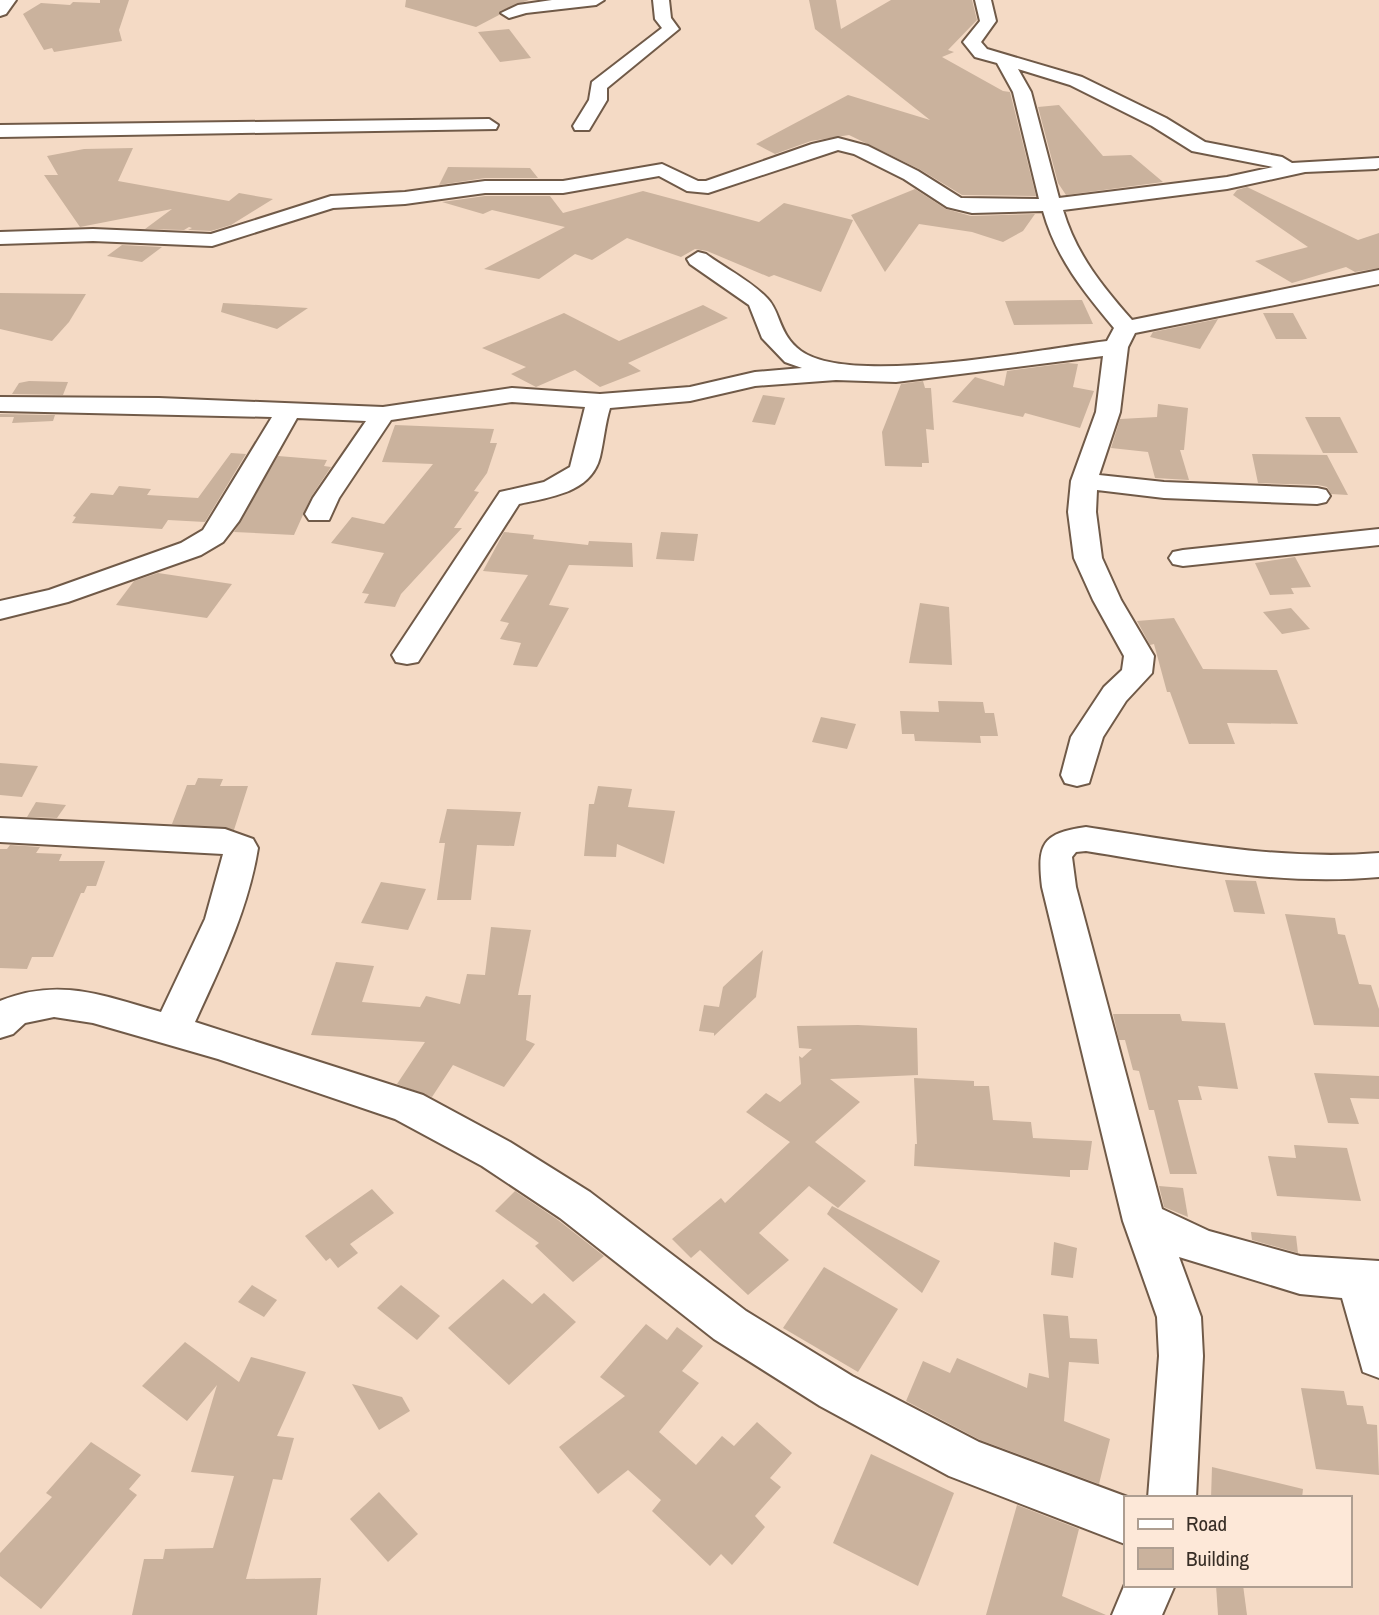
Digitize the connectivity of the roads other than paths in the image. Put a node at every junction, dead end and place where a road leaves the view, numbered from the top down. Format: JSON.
{"nodes":[{"id":1,"x":8,"y":0,"type":"edge"},
{"id":2,"x":596,"y":0,"type":"edge"},
{"id":3,"x":661,"y":0,"type":"edge"},
{"id":4,"x":983,"y":0,"type":"edge"},
{"id":5,"x":0,"y":11,"type":"edge"},
{"id":6,"x":509,"y":13,"type":"dead end"},
{"id":7,"x":1003,"y":59,"type":"junction"},
{"id":8,"x":489,"y":125,"type":"dead end"},
{"id":9,"x":582,"y":126,"type":"dead end"},
{"id":10,"x":0,"y":131,"type":"edge"},
{"id":11,"x":1378,"y":162,"type":"edge"},
{"id":12,"x":1305,"y":166,"type":"junction"},
{"id":13,"x":1374,"y":184,"type":"dead end"},
{"id":14,"x":1052,"y":205,"type":"junction"},
{"id":15,"x":0,"y":238,"type":"edge"},
{"id":16,"x":698,"y":260,"type":"dead end"},
{"id":17,"x":1379,"y":277,"type":"edge"},
{"id":18,"x":1121,"y":337,"type":"junction"},
{"id":19,"x":836,"y":373,"type":"junction"},
{"id":20,"x":600,"y":401,"type":"junction"},
{"id":21,"x":0,"y":404,"type":"edge"},
{"id":22,"x":288,"y":411,"type":"junction"},
{"id":23,"x":383,"y":414,"type":"junction"},
{"id":24,"x":1084,"y":481,"type":"junction"},
{"id":25,"x":1317,"y":496,"type":"dead end"},
{"id":26,"x":319,"y":514,"type":"dead end"},
{"id":27,"x":1379,"y":537,"type":"edge"},
{"id":28,"x":1183,"y":558,"type":"dead end"},
{"id":29,"x":0,"y":610,"type":"edge"},
{"id":30,"x":407,"y":655,"type":"dead end"},
{"id":31,"x":1077,"y":775,"type":"dead end"},
{"id":32,"x":0,"y":830,"type":"edge"},
{"id":33,"x":1379,"y":865,"type":"edge"},
{"id":34,"x":0,"y":1023,"type":"edge"},
{"id":35,"x":171,"y":1032,"type":"junction"},
{"id":36,"x":1144,"y":1221,"type":"junction"},
{"id":37,"x":1369,"y":1280,"type":"edge"},
{"id":38,"x":1379,"y":1357,"type":"edge"},
{"id":39,"x":1172,"y":1496,"type":"edge"},
{"id":40,"x":1124,"y":1520,"type":"edge"},
{"id":41,"x":1149,"y":1587,"type":"edge"},
{"id":42,"x":1138,"y":1615,"type":"edge"}],
"edges":[{"from":1,"to":5,"type":"street"},
{"from":2,"to":6,"type":"street"},
{"from":3,"to":9,"type":"street"},
{"from":4,"to":7,"type":"street"},
{"from":7,"to":12,"type":"street"},
{"from":7,"to":14,"type":"street"},
{"from":8,"to":10,"type":"street"},
{"from":11,"to":12,"type":"street"},
{"from":11,"to":13,"type":"street"},
{"from":12,"to":14,"type":"street"},
{"from":14,"to":15,"type":"street"},
{"from":14,"to":18,"type":"street"},
{"from":16,"to":19,"type":"street"},
{"from":17,"to":18,"type":"street"},
{"from":18,"to":19,"type":"street"},
{"from":18,"to":24,"type":"street"},
{"from":19,"to":20,"type":"street"},
{"from":20,"to":23,"type":"street"},
{"from":20,"to":30,"type":"street"},
{"from":21,"to":22,"type":"street"},
{"from":22,"to":23,"type":"street"},
{"from":22,"to":29,"type":"street"},
{"from":23,"to":26,"type":"street"},
{"from":24,"to":25,"type":"street"},
{"from":24,"to":31,"type":"street"},
{"from":27,"to":28,"type":"street"},
{"from":32,"to":35,"type":"street"},
{"from":33,"to":36,"type":"street"},
{"from":34,"to":35,"type":"street"},
{"from":35,"to":40,"type":"street"},
{"from":36,"to":37,"type":"street"},
{"from":36,"to":39,"type":"street"},
{"from":37,"to":38,"type":"street"},
{"from":41,"to":42,"type":"street"}]}
